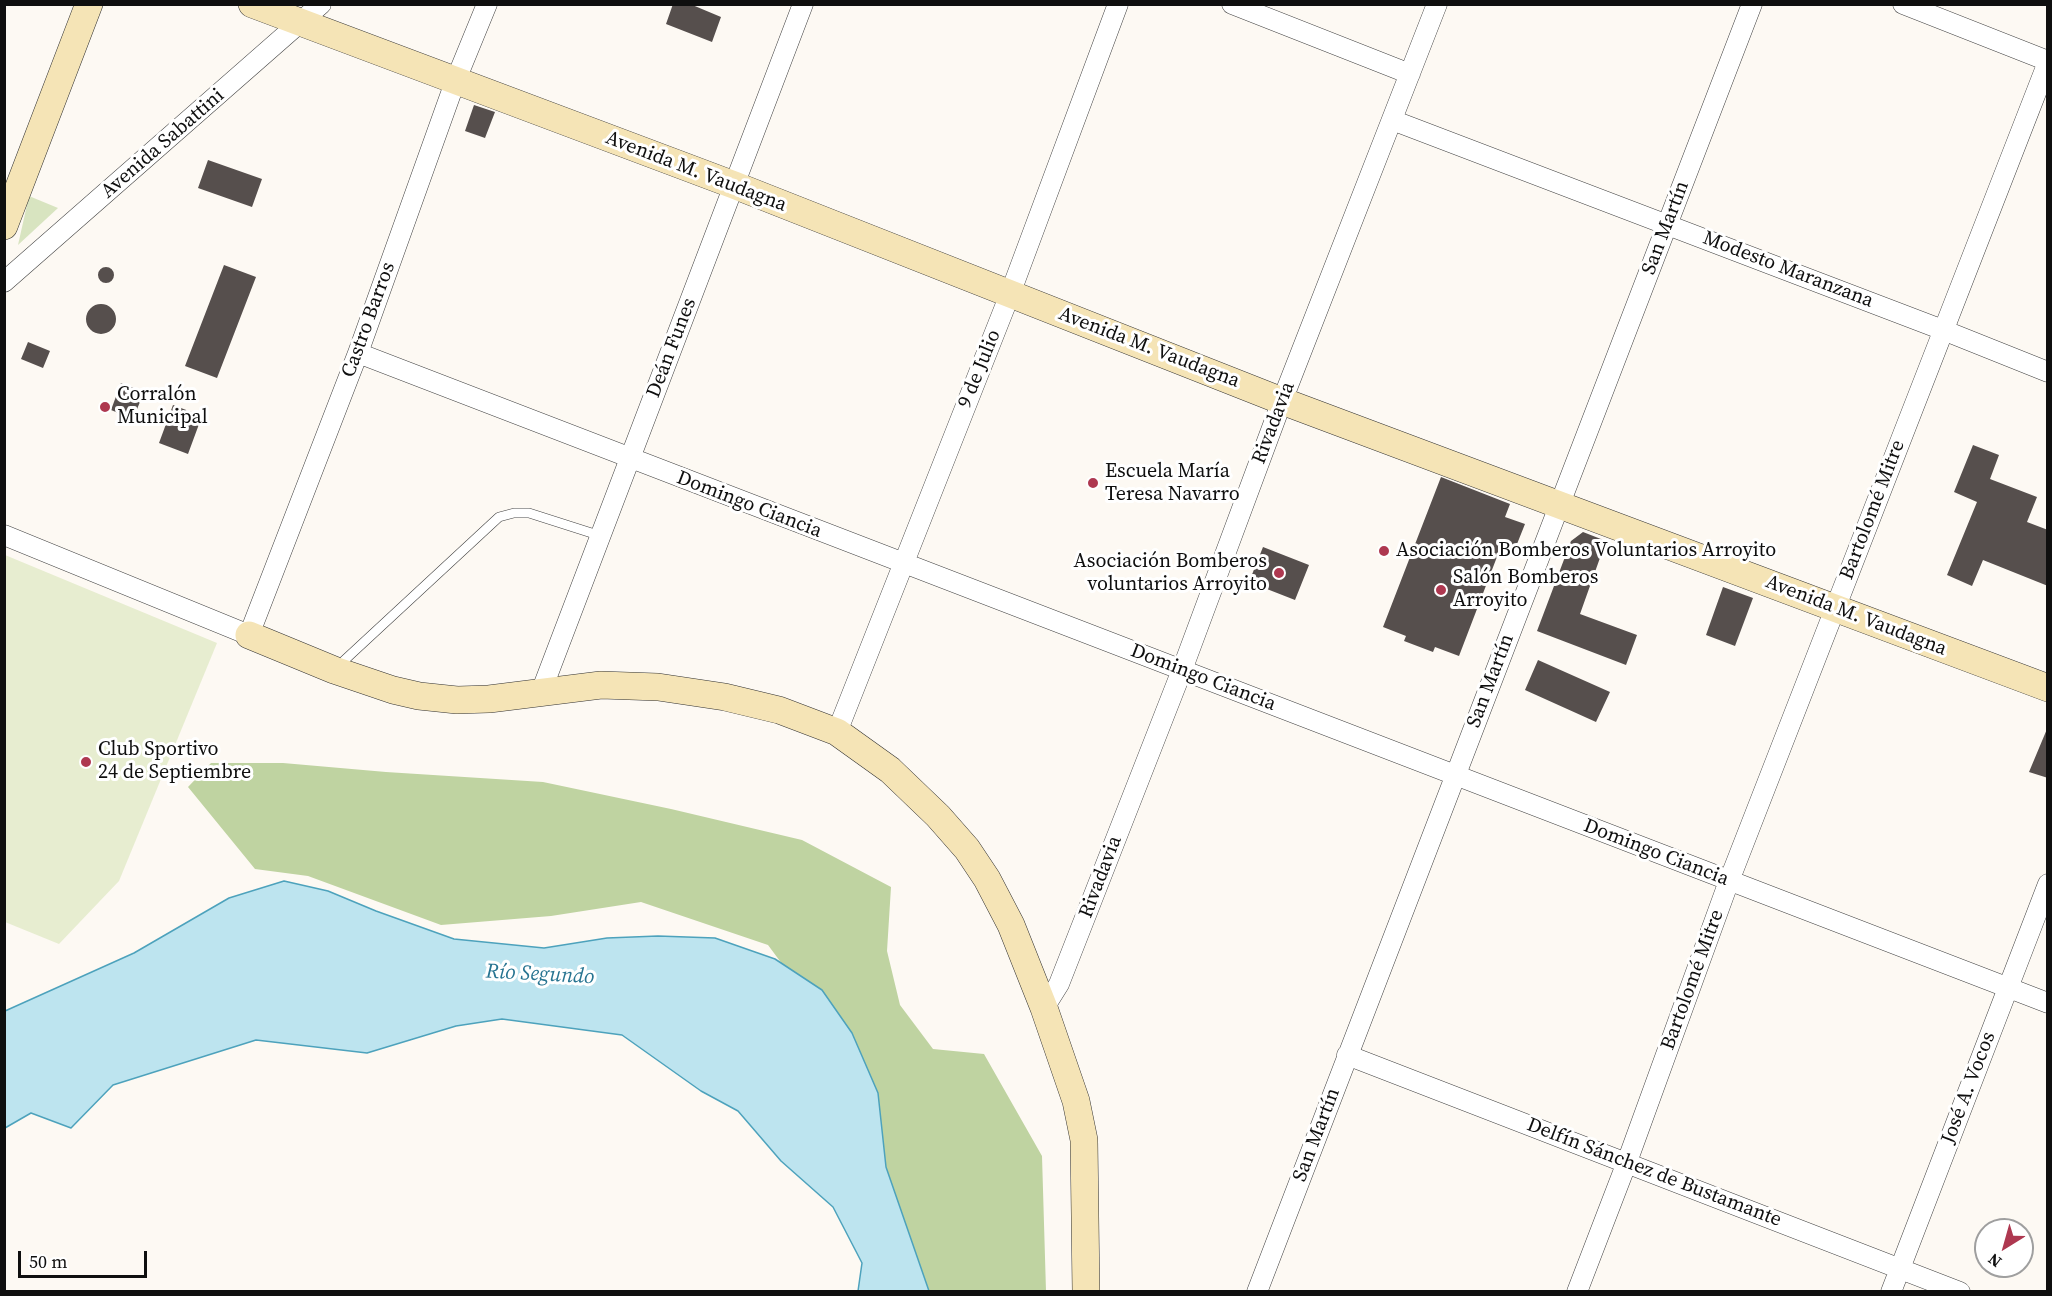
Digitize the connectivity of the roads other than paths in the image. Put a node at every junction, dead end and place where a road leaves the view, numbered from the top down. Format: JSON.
{"nodes":[{"id":1,"x":89,"y":4,"type":"edge"},
{"id":2,"x":252,"y":4,"type":"edge"},
{"id":3,"x":321,"y":4,"type":"edge"},
{"id":4,"x":487,"y":4,"type":"edge"},
{"id":5,"x":803,"y":4,"type":"edge"},
{"id":6,"x":1118,"y":4,"type":"edge"},
{"id":7,"x":1232,"y":4,"type":"edge"},
{"id":8,"x":1437,"y":4,"type":"edge"},
{"id":9,"x":1752,"y":4,"type":"edge"},
{"id":10,"x":1903,"y":4,"type":"edge"},
{"id":11,"x":300,"y":24,"type":"junction"},
{"id":12,"x":2048,"y":61,"type":"edge"},
{"id":13,"x":1410,"y":74,"type":"junction"},
{"id":14,"x":456,"y":82,"type":"junction"},
{"id":15,"x":1392,"y":120,"type":"junction"},
{"id":16,"x":734,"y":185,"type":"junction"},
{"id":17,"x":5,"y":222,"type":"edge"},
{"id":18,"x":1667,"y":224,"type":"junction"},
{"id":19,"x":4,"y":282,"type":"edge"},
{"id":20,"x":1010,"y":294,"type":"junction"},
{"id":21,"x":1943,"y":330,"type":"junction"},
{"id":22,"x":358,"y":353,"type":"junction"},
{"id":23,"x":2048,"y":372,"type":"edge"},
{"id":24,"x":1282,"y":401,"type":"junction"},
{"id":25,"x":630,"y":459,"type":"junction"},
{"id":26,"x":1559,"y":504,"type":"junction"},
{"id":27,"x":4,"y":535,"type":"edge"},
{"id":28,"x":601,"y":536,"type":"junction"},
{"id":29,"x":903,"y":563,"type":"junction"},
{"id":30,"x":1835,"y":609,"type":"junction"},
{"id":31,"x":249,"y":635,"type":"junction"},
{"id":32,"x":334,"y":670,"type":"junction"},
{"id":33,"x":1182,"y":670,"type":"junction"},
{"id":34,"x":2048,"y":688,"type":"edge"},
{"id":35,"x":541,"y":692,"type":"junction"},
{"id":36,"x":837,"y":732,"type":"junction"},
{"id":37,"x":1454,"y":775,"type":"junction"},
{"id":38,"x":1729,"y":881,"type":"junction"},
{"id":39,"x":2048,"y":884,"type":"edge"},
{"id":40,"x":2007,"y":988,"type":"junction"},
{"id":41,"x":2048,"y":1004,"type":"edge"},
{"id":42,"x":1044,"y":1008,"type":"junction"},
{"id":43,"x":1347,"y":1055,"type":"junction"},
{"id":44,"x":1627,"y":1162,"type":"junction"},
{"id":45,"x":1899,"y":1268,"type":"junction"},
{"id":46,"x":1086,"y":1292,"type":"edge"},
{"id":47,"x":1257,"y":1292,"type":"edge"},
{"id":48,"x":1577,"y":1292,"type":"edge"},
{"id":49,"x":1891,"y":1292,"type":"edge"},
{"id":50,"x":1960,"y":1292,"type":"edge"}],
"edges":[{"from":1,"to":17,"type":"main road"},
{"from":2,"to":11,"type":"main road","name":"Avenida M. Vaudagna"},
{"from":3,"to":11,"type":"street","name":"Avenida Sabattini"},
{"from":4,"to":14,"type":"street","name":"Castro Barros"},
{"from":5,"to":16,"type":"street","name":"Deán Funes"},
{"from":6,"to":20,"type":"street","name":"9 de Julio"},
{"from":7,"to":13,"type":"street"},
{"from":8,"to":13,"type":"street","name":"Rivadavia"},
{"from":9,"to":18,"type":"street","name":"San Martín"},
{"from":10,"to":12,"type":"street"},
{"from":11,"to":14,"type":"main road","name":"Avenida M. Vaudagna"},
{"from":11,"to":19,"type":"street","name":"Avenida Sabattini"},
{"from":12,"to":21,"type":"street","name":"Bartolomé Mitre"},
{"from":13,"to":15,"type":"street","name":"Rivadavia"},
{"from":14,"to":16,"type":"main road","name":"Avenida M. Vaudagna"},
{"from":14,"to":22,"type":"street","name":"Castro Barros"},
{"from":15,"to":18,"type":"street","name":"Modesto Maranzana"},
{"from":15,"to":24,"type":"street","name":"Rivadavia"},
{"from":16,"to":20,"type":"main road","name":"Avenida M. Vaudagna"},
{"from":16,"to":25,"type":"street","name":"Deán Funes"},
{"from":18,"to":21,"type":"street","name":"Modesto Maranzana"},
{"from":18,"to":26,"type":"street","name":"San Martín"},
{"from":20,"to":24,"type":"main road","name":"Avenida M. Vaudagna"},
{"from":20,"to":29,"type":"street","name":"9 de Julio"},
{"from":21,"to":23,"type":"street","name":"Modesto Maranzana"},
{"from":21,"to":30,"type":"street","name":"Bartolomé Mitre"},
{"from":22,"to":25,"type":"street","name":"Domingo Ciancia"},
{"from":22,"to":31,"type":"street","name":"Castro Barros"},
{"from":24,"to":26,"type":"main road","name":"Avenida M. Vaudagna"},
{"from":24,"to":33,"type":"street","name":"Rivadavia"},
{"from":25,"to":28,"type":"street","name":"Deán Funes"},
{"from":25,"to":29,"type":"street","name":"Domingo Ciancia"},
{"from":26,"to":30,"type":"main road","name":"Avenida M. Vaudagna"},
{"from":26,"to":37,"type":"street","name":"San Martín"},
{"from":27,"to":31,"type":"street"},
{"from":28,"to":32,"type":"lane"},
{"from":28,"to":35,"type":"street","name":"Deán Funes"},
{"from":29,"to":33,"type":"street","name":"Domingo Ciancia"},
{"from":29,"to":36,"type":"street","name":"9 de Julio"},
{"from":30,"to":34,"type":"main road","name":"Avenida M. Vaudagna"},
{"from":30,"to":38,"type":"street","name":"Bartolomé Mitre"},
{"from":31,"to":32,"type":"main road"},
{"from":32,"to":35,"type":"main road"},
{"from":33,"to":37,"type":"street","name":"Domingo Ciancia"},
{"from":33,"to":42,"type":"street","name":"Rivadavia"},
{"from":35,"to":36,"type":"main road"},
{"from":36,"to":42,"type":"main road"},
{"from":37,"to":38,"type":"street","name":"Domingo Ciancia"},
{"from":37,"to":43,"type":"street","name":"San Martín"},
{"from":38,"to":40,"type":"street","name":"Domingo Ciancia"},
{"from":38,"to":44,"type":"street","name":"Bartolomé Mitre"},
{"from":39,"to":40,"type":"street","name":"José A. Vocos"},
{"from":40,"to":41,"type":"street","name":"Domingo Ciancia"},
{"from":40,"to":45,"type":"street","name":"José A. Vocos"},
{"from":42,"to":46,"type":"main road"},
{"from":43,"to":44,"type":"street","name":"Delfín Sánchez de Bustamante"},
{"from":43,"to":47,"type":"street","name":"San Martín"},
{"from":44,"to":45,"type":"street","name":"Delfín Sánchez de Bustamante"},
{"from":44,"to":48,"type":"street","name":"Bartolomé Mitre"},
{"from":45,"to":49,"type":"street","name":"José A. Vocos"},
{"from":45,"to":50,"type":"street","name":"Delfín Sánchez de Bustamante"}]}
